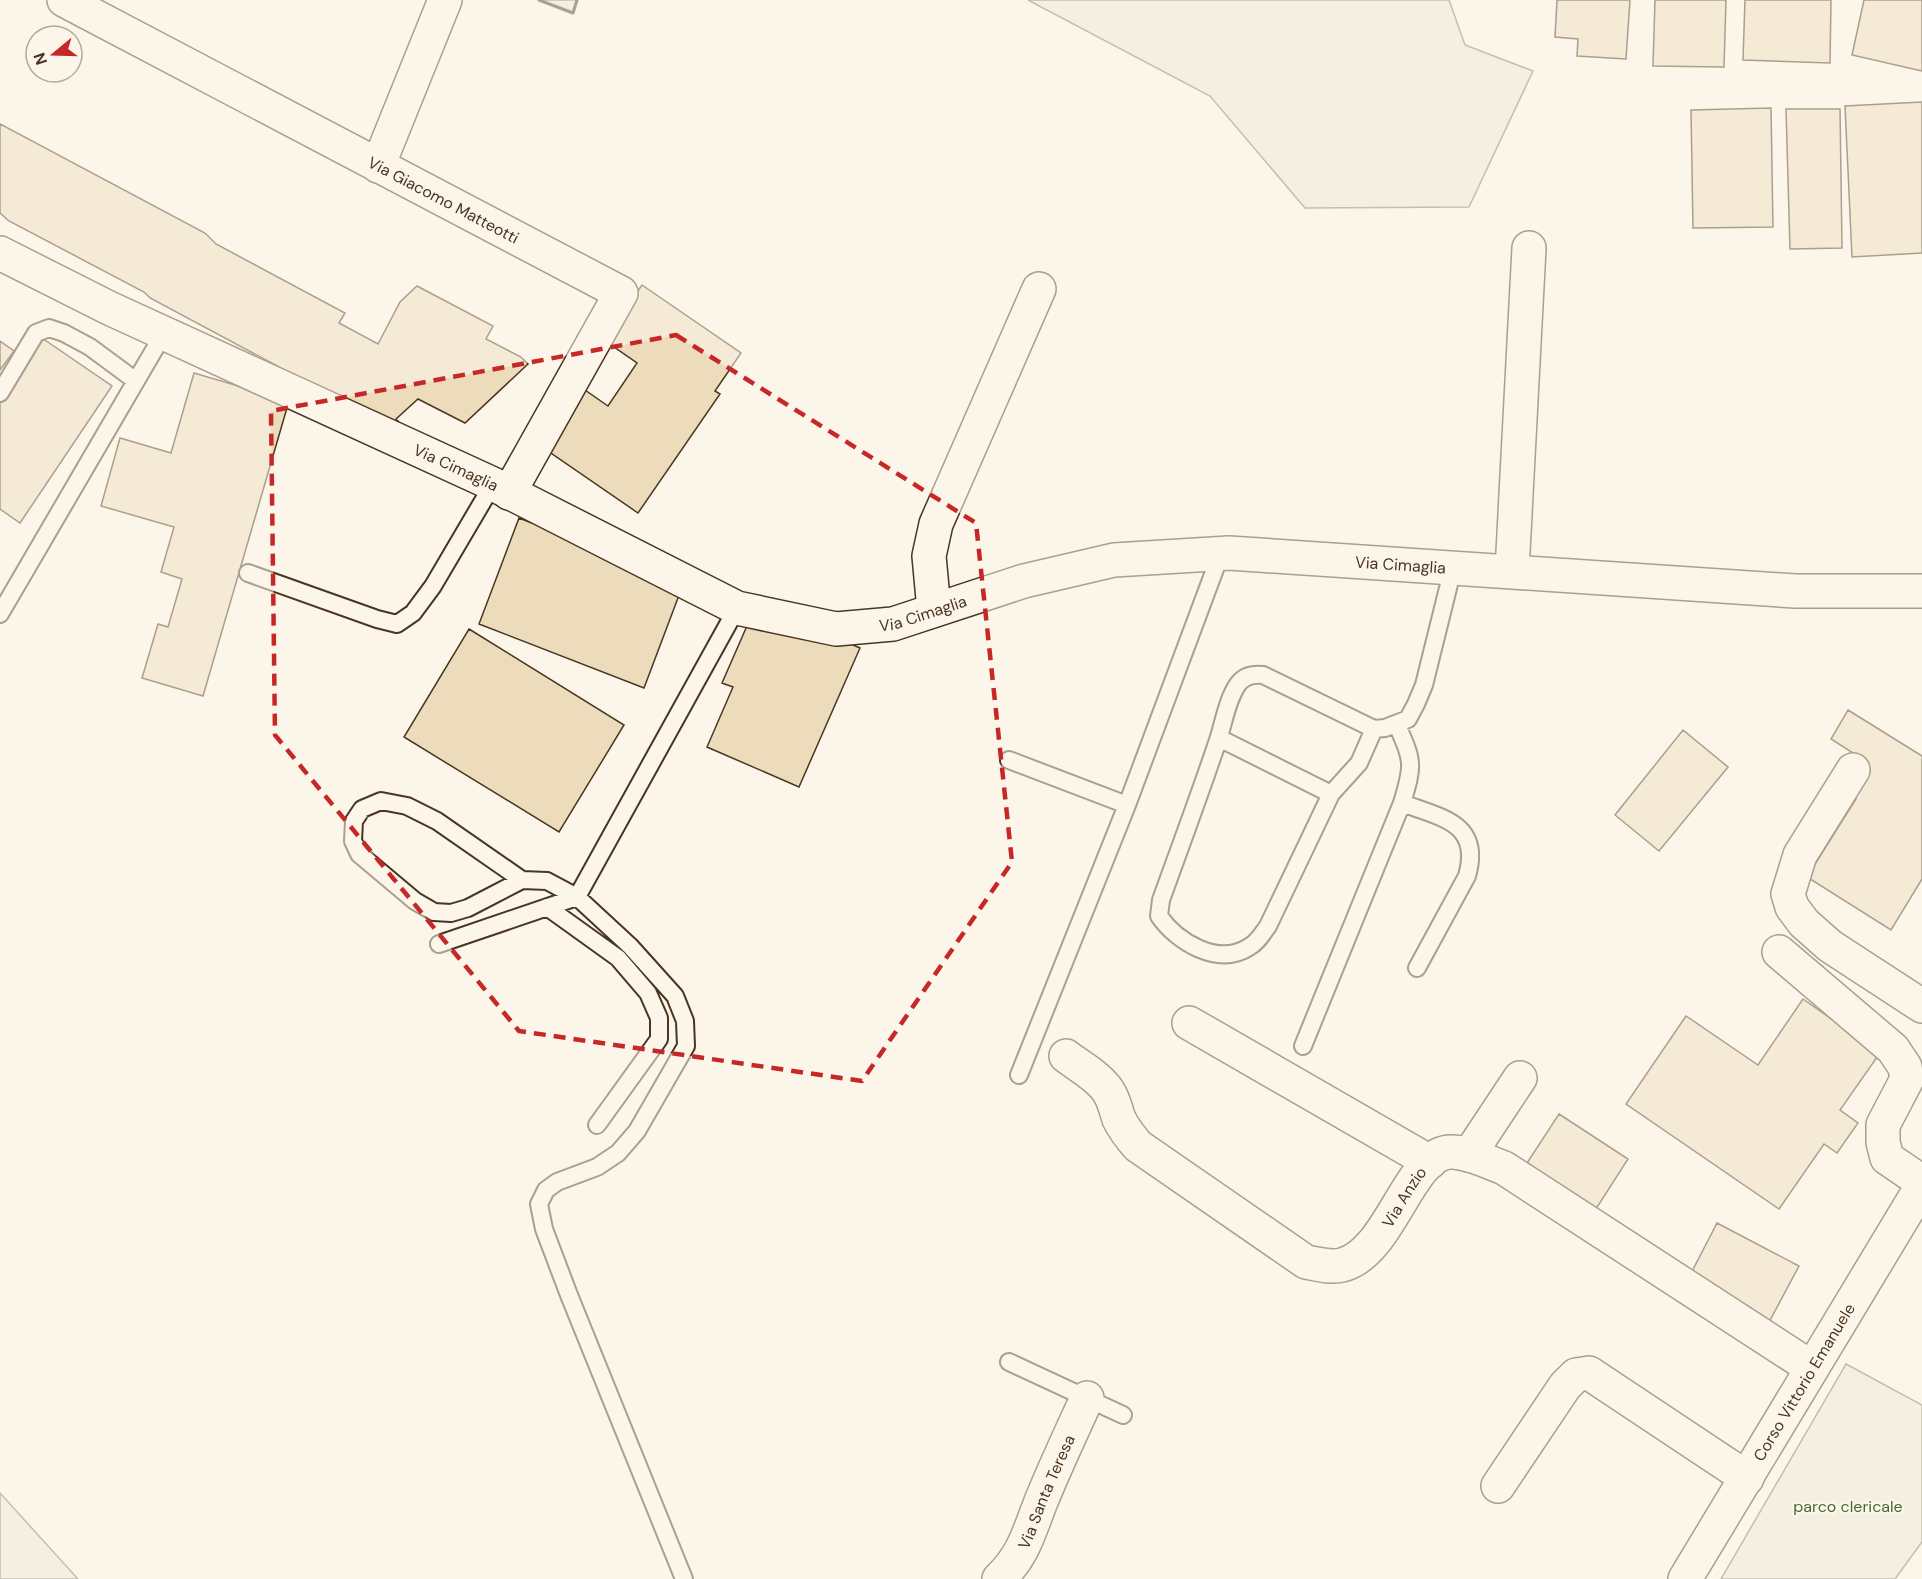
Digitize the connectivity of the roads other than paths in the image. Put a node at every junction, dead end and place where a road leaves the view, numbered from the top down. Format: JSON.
{"nodes":[{"id":1,"x":64,"y":0,"type":"edge"},
{"id":2,"x":445,"y":0,"type":"edge"},
{"id":3,"x":378,"y":166,"type":"junction"},
{"id":4,"x":1529,"y":248,"type":"dead end"},
{"id":5,"x":0,"y":253,"type":"edge"},
{"id":6,"x":1040,"y":289,"type":"dead end"},
{"id":7,"x":164,"y":333,"type":"junction"},
{"id":8,"x":136,"y":381,"type":"junction"},
{"id":9,"x":0,"y":393,"type":"edge"},
{"id":10,"x":501,"y":488,"type":"junction"},
{"id":11,"x":1221,"y":553,"type":"junction"},
{"id":12,"x":1453,"y":568,"type":"junction"},
{"id":13,"x":1512,"y":572,"type":"junction"},
{"id":14,"x":248,"y":573,"type":"dead end"},
{"id":15,"x":1922,"y":591,"type":"edge"},
{"id":16,"x":737,"y":608,"type":"junction"},
{"id":17,"x":934,"y":610,"type":"junction"},
{"id":18,"x":0,"y":614,"type":"edge"},
{"id":19,"x":1397,"y":725,"type":"junction"},
{"id":20,"x":1374,"y":729,"type":"junction"},
{"id":21,"x":1219,"y":738,"type":"junction"},
{"id":22,"x":1009,"y":760,"type":"dead end"},
{"id":23,"x":1853,"y":770,"type":"dead end"},
{"id":24,"x":1331,"y":794,"type":"junction"},
{"id":25,"x":1402,"y":803,"type":"junction"},
{"id":26,"x":1127,"y":805,"type":"junction"},
{"id":27,"x":522,"y":880,"type":"junction"},
{"id":28,"x":577,"y":897,"type":"junction"},
{"id":29,"x":547,"y":907,"type":"junction"},
{"id":30,"x":439,"y":944,"type":"dead end"},
{"id":31,"x":1779,"y":952,"type":"dead end"},
{"id":32,"x":1417,"y":968,"type":"dead end"},
{"id":33,"x":1922,"y":1006,"type":"edge"},
{"id":34,"x":1189,"y":1023,"type":"dead end"},
{"id":35,"x":1303,"y":1046,"type":"dead end"},
{"id":36,"x":1066,"y":1056,"type":"dead end"},
{"id":37,"x":1019,"y":1075,"type":"dead end"},
{"id":38,"x":1520,"y":1078,"type":"dead end"},
{"id":39,"x":597,"y":1125,"type":"dead end"},
{"id":40,"x":1469,"y":1155,"type":"junction"},
{"id":41,"x":1430,"y":1162,"type":"junction"},
{"id":42,"x":1922,"y":1184,"type":"edge"},
{"id":43,"x":1009,"y":1362,"type":"dead end"},
{"id":44,"x":1812,"y":1368,"type":"junction"},
{"id":45,"x":1087,"y":1398,"type":"junction"},
{"id":46,"x":1123,"y":1415,"type":"dead end"},
{"id":47,"x":1747,"y":1478,"type":"junction"},
{"id":48,"x":1498,"y":1486,"type":"dead end"},
{"id":49,"x":684,"y":1579,"type":"edge"},
{"id":50,"x":999,"y":1579,"type":"edge"},
{"id":51,"x":1685,"y":1579,"type":"edge"}],
"edges":[{"from":1,"to":3,"type":"street","name":"Via Giacomo Matteotti"},
{"from":2,"to":3,"type":"street"},
{"from":3,"to":10,"type":"street","name":"Via Giacomo Matteotti"},
{"from":4,"to":13,"type":"street"},
{"from":5,"to":7,"type":"street","name":"Via Cimaglia"},
{"from":6,"to":17,"type":"street"},
{"from":7,"to":8,"type":"lane"},
{"from":7,"to":10,"type":"street","name":"Via Cimaglia"},
{"from":8,"to":9,"type":"lane"},
{"from":8,"to":18,"type":"lane"},
{"from":10,"to":14,"type":"lane"},
{"from":10,"to":16,"type":"street","name":"Via Cimaglia"},
{"from":11,"to":12,"type":"street","name":"Via Cimaglia"},
{"from":11,"to":17,"type":"street","name":"Via Cimaglia"},
{"from":11,"to":26,"type":"lane"},
{"from":12,"to":13,"type":"street","name":"Via Cimaglia"},
{"from":12,"to":19,"type":"lane"},
{"from":13,"to":15,"type":"street","name":"Via Cimaglia"},
{"from":16,"to":17,"type":"street","name":"Via Cimaglia"},
{"from":16,"to":28,"type":"lane"},
{"from":19,"to":20,"type":"lane"},
{"from":19,"to":25,"type":"lane"},
{"from":20,"to":21,"type":"lane"},
{"from":20,"to":24,"type":"lane"},
{"from":21,"to":24,"type":"lane"},
{"from":21,"to":24,"type":"lane"},
{"from":22,"to":26,"type":"lane"},
{"from":23,"to":33,"type":"street"},
{"from":25,"to":32,"type":"lane"},
{"from":25,"to":35,"type":"lane"},
{"from":26,"to":37,"type":"lane"},
{"from":27,"to":27,"type":"lane"},
{"from":27,"to":28,"type":"lane"},
{"from":28,"to":29,"type":"lane"},
{"from":28,"to":49,"type":"lane"},
{"from":29,"to":30,"type":"lane"},
{"from":29,"to":39,"type":"lane"},
{"from":31,"to":42,"type":"street"},
{"from":34,"to":41,"type":"street"},
{"from":36,"to":41,"type":"street","name":"Via Anzio"},
{"from":38,"to":40,"type":"street"},
{"from":40,"to":41,"type":"street","name":"Via Anzio"},
{"from":40,"to":44,"type":"street","name":"Via Anzio"},
{"from":42,"to":44,"type":"street","name":"Corso Vittorio Emanuele"},
{"from":43,"to":45,"type":"lane"},
{"from":44,"to":47,"type":"street","name":"Corso Vittorio Emanuele"},
{"from":45,"to":46,"type":"lane"},
{"from":45,"to":50,"type":"street","name":"Via Santa Teresa"},
{"from":47,"to":48,"type":"street"},
{"from":47,"to":51,"type":"street","name":"Corso Vittorio Emanuele"}]}
